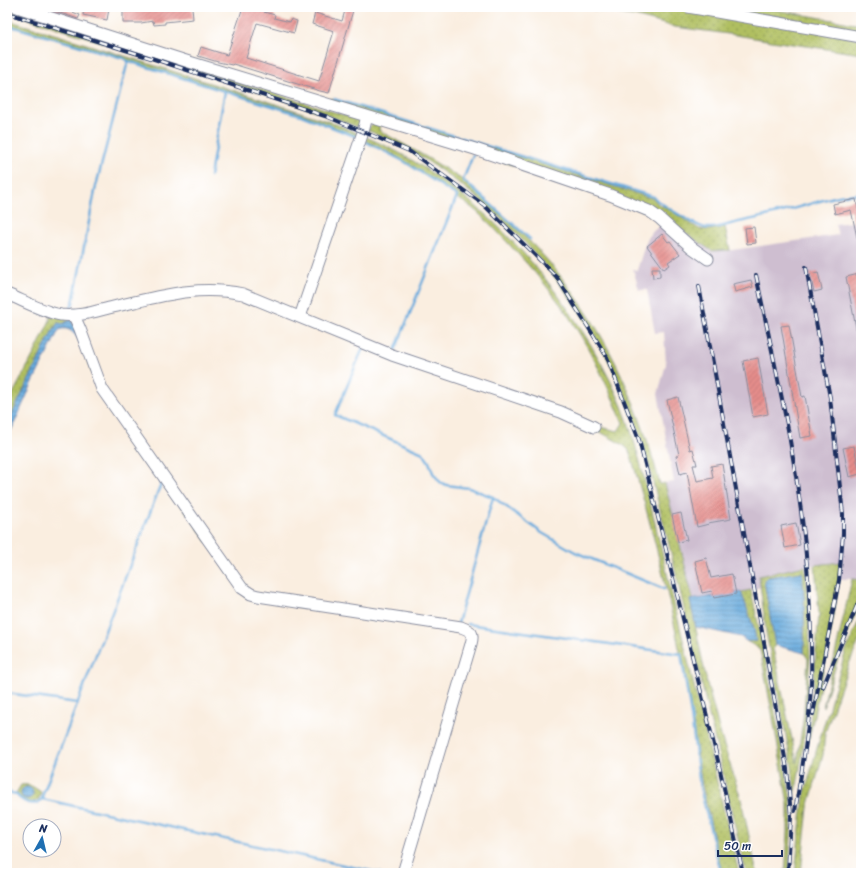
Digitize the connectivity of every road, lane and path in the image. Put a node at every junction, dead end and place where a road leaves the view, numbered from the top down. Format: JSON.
{"nodes":[{"id":1,"x":17,"y":7,"type":"edge"},
{"id":2,"x":688,"y":7,"type":"edge"},
{"id":3,"x":861,"y":37,"type":"edge"},
{"id":4,"x":367,"y":116,"type":"junction"},
{"id":5,"x":708,"y":259,"type":"dead end"},
{"id":6,"x":7,"y":294,"type":"edge"},
{"id":7,"x":71,"y":315,"type":"junction"},
{"id":8,"x":300,"y":317,"type":"junction"},
{"id":9,"x":594,"y":426,"type":"dead end"},
{"id":10,"x":403,"y":873,"type":"edge"}],
"edges":[{"from":1,"to":4,"type":"street"},
{"from":2,"to":3,"type":"street"},
{"from":4,"to":5,"type":"street"},
{"from":4,"to":8,"type":"street"},
{"from":6,"to":7,"type":"street"},
{"from":7,"to":8,"type":"street"},
{"from":7,"to":10,"type":"street"},
{"from":8,"to":9,"type":"street"}]}
